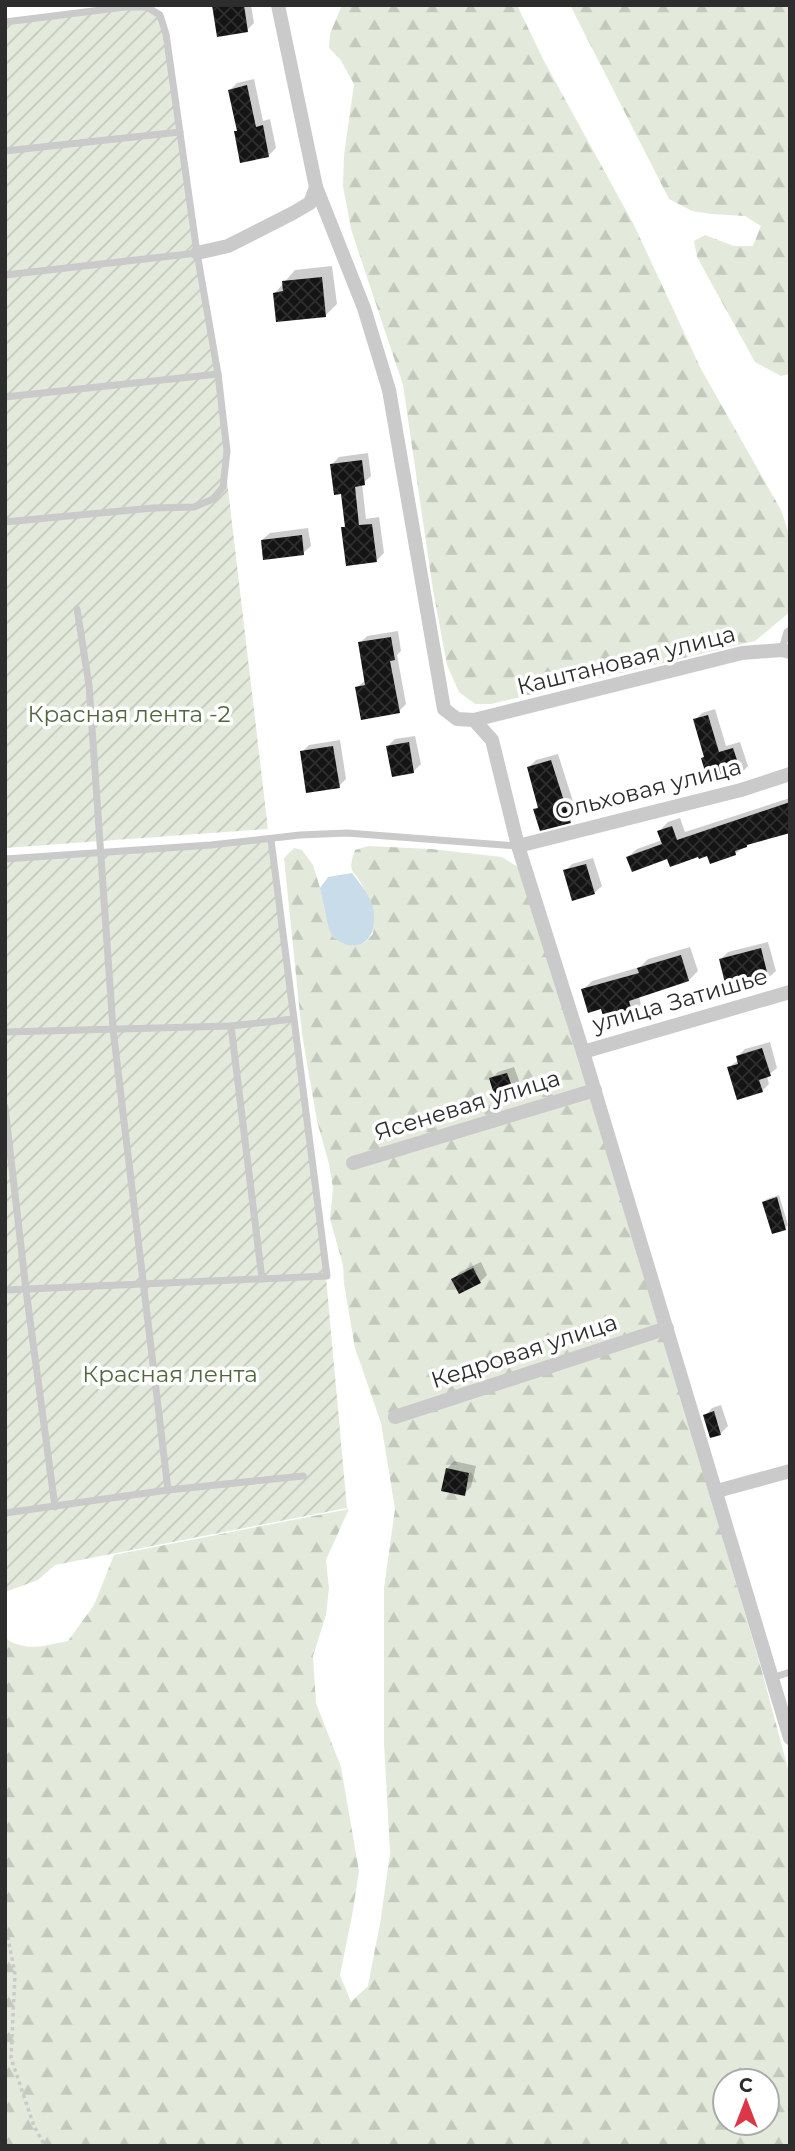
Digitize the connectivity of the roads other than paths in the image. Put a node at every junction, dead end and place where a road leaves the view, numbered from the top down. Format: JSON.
{"nodes":[{"id":1,"x":278,"y":5,"type":"edge"},
{"id":2,"x":5,"y":22,"type":"edge"},
{"id":3,"x":180,"y":132,"type":"junction"},
{"id":4,"x":5,"y":151,"type":"edge"},
{"id":5,"x":316,"y":187,"type":"junction"},
{"id":6,"x":197,"y":253,"type":"junction"},
{"id":7,"x":5,"y":275,"type":"edge"},
{"id":8,"x":218,"y":374,"type":"junction"},
{"id":9,"x":5,"y":397,"type":"edge"},
{"id":10,"x":5,"y":522,"type":"edge"},
{"id":11,"x":77,"y":609,"type":"dead end"},
{"id":12,"x":790,"y":631,"type":"edge"},
{"id":13,"x":786,"y":651,"type":"edge"},
{"id":14,"x":474,"y":720,"type":"junction"},
{"id":15,"x":790,"y":774,"type":"edge"},
{"id":16,"x":271,"y":840,"type":"junction"},
{"id":17,"x":518,"y":846,"type":"junction"},
{"id":18,"x":100,"y":853,"type":"junction"},
{"id":19,"x":5,"y":859,"type":"edge"},
{"id":20,"x":790,"y":992,"type":"edge"},
{"id":21,"x":293,"y":1019,"type":"junction"},
{"id":22,"x":231,"y":1026,"type":"junction"},
{"id":23,"x":113,"y":1029,"type":"junction"},
{"id":24,"x":5,"y":1032,"type":"edge"},
{"id":25,"x":583,"y":1052,"type":"junction"},
{"id":26,"x":595,"y":1090,"type":"junction"},
{"id":27,"x":5,"y":1107,"type":"edge"},
{"id":28,"x":353,"y":1163,"type":"dead end"},
{"id":29,"x":262,"y":1279,"type":"junction"},
{"id":30,"x":145,"y":1285,"type":"junction"},
{"id":31,"x":5,"y":1290,"type":"edge"},
{"id":32,"x":26,"y":1290,"type":"junction"},
{"id":33,"x":667,"y":1328,"type":"junction"},
{"id":34,"x":395,"y":1418,"type":"dead end"},
{"id":35,"x":790,"y":1471,"type":"edge"},
{"id":36,"x":303,"y":1476,"type":"dead end"},
{"id":37,"x":168,"y":1490,"type":"junction"},
{"id":38,"x":717,"y":1492,"type":"junction"},
{"id":39,"x":55,"y":1507,"type":"junction"},
{"id":40,"x":5,"y":1513,"type":"edge"},
{"id":41,"x":790,"y":1672,"type":"edge"},
{"id":42,"x":772,"y":1678,"type":"junction"},
{"id":43,"x":790,"y":1738,"type":"edge"}],
"edges":[{"from":1,"to":5,"type":"street"},
{"from":2,"to":3,"type":"lane"},
{"from":3,"to":4,"type":"lane"},
{"from":3,"to":6,"type":"lane"},
{"from":5,"to":6,"type":"street"},
{"from":5,"to":14,"type":"street"},
{"from":6,"to":7,"type":"lane"},
{"from":6,"to":8,"type":"lane"},
{"from":8,"to":9,"type":"lane"},
{"from":8,"to":10,"type":"lane"},
{"from":11,"to":18,"type":"lane"},
{"from":12,"to":13,"type":"lane"},
{"from":13,"to":14,"type":"street","name":"Каштановая улица"},
{"from":14,"to":17,"type":"street"},
{"from":15,"to":17,"type":"street","name":"Ольховая улица"},
{"from":16,"to":17,"type":"lane"},
{"from":16,"to":18,"type":"lane"},
{"from":16,"to":21,"type":"lane"},
{"from":17,"to":25,"type":"street"},
{"from":18,"to":19,"type":"lane"},
{"from":18,"to":23,"type":"lane"},
{"from":20,"to":25,"type":"street","name":"улица Затишье"},
{"from":21,"to":22,"type":"lane"},
{"from":21,"to":29,"type":"lane"},
{"from":22,"to":23,"type":"lane"},
{"from":22,"to":29,"type":"lane"},
{"from":23,"to":24,"type":"lane"},
{"from":23,"to":30,"type":"lane"},
{"from":25,"to":26,"type":"street"},
{"from":26,"to":28,"type":"street","name":"Ясеневая улица"},
{"from":26,"to":33,"type":"street"},
{"from":27,"to":32,"type":"lane"},
{"from":29,"to":30,"type":"lane"},
{"from":30,"to":32,"type":"lane"},
{"from":30,"to":37,"type":"lane"},
{"from":31,"to":32,"type":"lane"},
{"from":32,"to":39,"type":"lane"},
{"from":33,"to":34,"type":"street","name":"Кедровая улица"},
{"from":33,"to":38,"type":"street"},
{"from":35,"to":38,"type":"street"},
{"from":36,"to":37,"type":"lane"},
{"from":37,"to":39,"type":"lane"},
{"from":38,"to":42,"type":"street"},
{"from":39,"to":40,"type":"lane"},
{"from":41,"to":42,"type":"lane"},
{"from":42,"to":43,"type":"street"}]}
